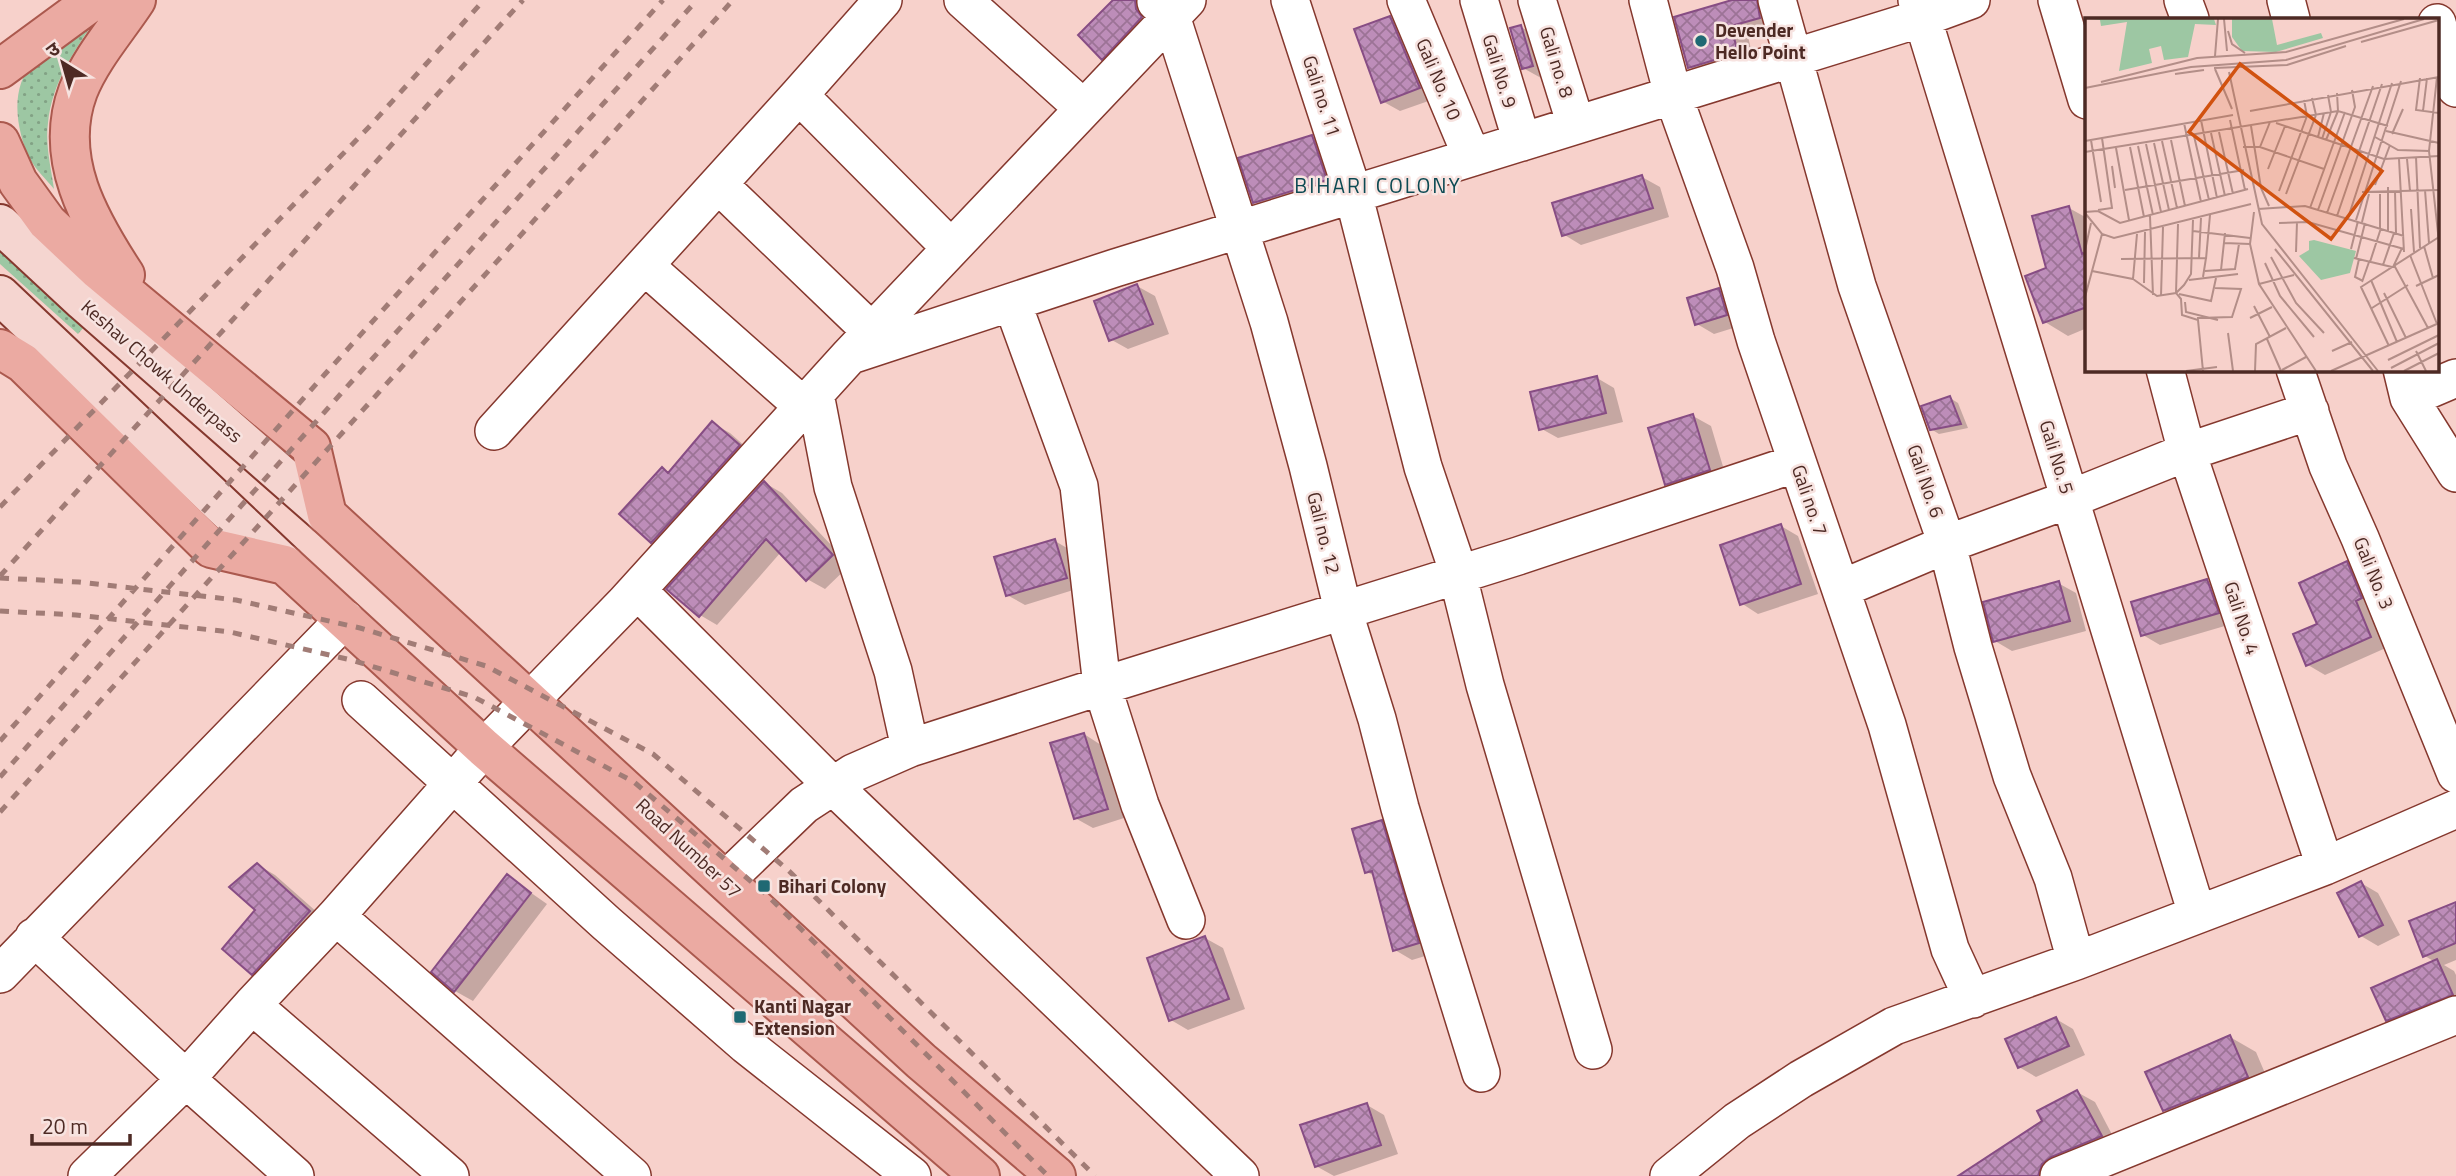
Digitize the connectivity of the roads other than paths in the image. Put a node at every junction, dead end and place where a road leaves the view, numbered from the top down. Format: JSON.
{"nodes":[{"id":1,"x":94,"y":0,"type":"edge"},
{"id":2,"x":136,"y":0,"type":"edge"},
{"id":3,"x":883,"y":0,"type":"edge"},
{"id":4,"x":963,"y":0,"type":"edge"},
{"id":5,"x":1290,"y":0,"type":"edge"},
{"id":6,"x":1406,"y":0,"type":"edge"},
{"id":7,"x":1479,"y":0,"type":"edge"},
{"id":8,"x":1537,"y":0,"type":"edge"},
{"id":9,"x":1648,"y":0,"type":"edge"},
{"id":10,"x":1777,"y":0,"type":"edge"},
{"id":11,"x":1971,"y":0,"type":"edge"},
{"id":12,"x":2057,"y":0,"type":"edge"},
{"id":13,"x":2183,"y":0,"type":"edge"},
{"id":14,"x":2286,"y":0,"type":"edge"},
{"id":15,"x":2429,"y":0,"type":"edge"},
{"id":16,"x":1171,"y":5,"type":"edge"},
{"id":17,"x":1920,"y":9,"type":"edge"},
{"id":18,"x":2190,"y":18,"type":"edge"},
{"id":19,"x":2291,"y":18,"type":"edge"},
{"id":20,"x":2438,"y":18,"type":"edge"},
{"id":21,"x":2442,"y":27,"type":"edge"},
{"id":22,"x":1793,"y":57,"type":"junction"},
{"id":23,"x":0,"y":69,"type":"edge"},
{"id":24,"x":2456,"y":88,"type":"edge"},
{"id":25,"x":2085,"y":93,"type":"edge"},
{"id":26,"x":799,"y":95,"type":"junction"},
{"id":27,"x":1673,"y":95,"type":"junction"},
{"id":28,"x":1083,"y":108,"type":"junction"},
{"id":29,"x":1576,"y":125,"type":"junction"},
{"id":30,"x":0,"y":142,"type":"edge"},
{"id":31,"x":1522,"y":142,"type":"junction"},
{"id":32,"x":1472,"y":157,"type":"junction"},
{"id":33,"x":719,"y":185,"type":"junction"},
{"id":34,"x":1353,"y":193,"type":"junction"},
{"id":35,"x":0,"y":224,"type":"edge"},
{"id":36,"x":1240,"y":229,"type":"junction"},
{"id":37,"x":951,"y":248,"type":"junction"},
{"id":38,"x":645,"y":266,"type":"junction"},
{"id":39,"x":0,"y":295,"type":"edge"},
{"id":40,"x":1012,"y":302,"type":"junction"},
{"id":41,"x":149,"y":312,"type":"junction"},
{"id":42,"x":861,"y":344,"type":"junction"},
{"id":43,"x":8,"y":357,"type":"edge"},
{"id":44,"x":2166,"y":371,"type":"edge"},
{"id":45,"x":2296,"y":371,"type":"edge"},
{"id":46,"x":2456,"y":378,"type":"edge"},
{"id":47,"x":2405,"y":384,"type":"edge"},
{"id":48,"x":809,"y":400,"type":"junction"},
{"id":49,"x":2310,"y":411,"type":"junction"},
{"id":50,"x":495,"y":431,"type":"dead end"},
{"id":51,"x":2187,"y":452,"type":"junction"},
{"id":52,"x":1797,"y":463,"type":"junction"},
{"id":53,"x":2456,"y":473,"type":"edge"},
{"id":54,"x":2070,"y":499,"type":"junction"},
{"id":55,"x":327,"y":514,"type":"junction"},
{"id":56,"x":1947,"y":544,"type":"junction"},
{"id":57,"x":285,"y":565,"type":"junction"},
{"id":58,"x":1457,"y":575,"type":"junction"},
{"id":59,"x":1841,"y":589,"type":"junction"},
{"id":60,"x":637,"y":590,"type":"junction"},
{"id":61,"x":1343,"y":610,"type":"junction"},
{"id":62,"x":345,"y":619,"type":"junction"},
{"id":63,"x":1102,"y":686,"type":"junction"},
{"id":64,"x":361,"y":700,"type":"dead end"},
{"id":65,"x":529,"y":701,"type":"junction"},
{"id":66,"x":484,"y":748,"type":"junction"},
{"id":67,"x":910,"y":748,"type":"junction"},
{"id":68,"x":2456,"y":774,"type":"edge"},
{"id":69,"x":452,"y":785,"type":"junction"},
{"id":70,"x":833,"y":786,"type":"junction"},
{"id":71,"x":2456,"y":809,"type":"edge"},
{"id":72,"x":2325,"y":866,"type":"junction"},
{"id":73,"x":725,"y":881,"type":"junction"},
{"id":74,"x":2197,"y":914,"type":"junction"},
{"id":75,"x":336,"y":916,"type":"junction"},
{"id":76,"x":1186,"y":920,"type":"dead end"},
{"id":77,"x":34,"y":937,"type":"junction"},
{"id":78,"x":2076,"y":961,"type":"junction"},
{"id":79,"x":0,"y":974,"type":"edge"},
{"id":80,"x":1973,"y":999,"type":"junction"},
{"id":81,"x":252,"y":1005,"type":"junction"},
{"id":82,"x":2456,"y":1015,"type":"edge"},
{"id":83,"x":1592,"y":1051,"type":"dead end"},
{"id":84,"x":1481,"y":1073,"type":"dead end"},
{"id":85,"x":186,"y":1079,"type":"junction"},
{"id":86,"x":929,"y":1132,"type":"junction"},
{"id":87,"x":898,"y":1172,"type":"edge"},
{"id":88,"x":95,"y":1173,"type":"edge"},
{"id":89,"x":295,"y":1176,"type":"edge"},
{"id":90,"x":450,"y":1176,"type":"edge"},
{"id":91,"x":632,"y":1176,"type":"edge"},
{"id":92,"x":980,"y":1176,"type":"edge"},
{"id":93,"x":1056,"y":1176,"type":"edge"},
{"id":94,"x":1240,"y":1176,"type":"edge"},
{"id":95,"x":1669,"y":1176,"type":"edge"},
{"id":96,"x":2059,"y":1176,"type":"edge"}],
"edges":[{"from":1,"to":23,"type":"main road"},
{"from":2,"to":41,"type":"main road"},
{"from":3,"to":26,"type":"street"},
{"from":4,"to":28,"type":"street"},
{"from":5,"to":34,"type":"street","name":"Gali no. 11"},
{"from":6,"to":32,"type":"street","name":"Gali No. 10"},
{"from":7,"to":31,"type":"street","name":"Gali No. 9"},
{"from":8,"to":29,"type":"street","name":"Gali no. 8"},
{"from":9,"to":27,"type":"street","name":"Gali no. 7"},
{"from":10,"to":22,"type":"street","name":"Gali No. 6"},
{"from":11,"to":17,"type":"street"},
{"from":12,"to":25,"type":"street"},
{"from":13,"to":18,"type":"street"},
{"from":14,"to":19,"type":"street"},
{"from":15,"to":20,"type":"street"},
{"from":16,"to":28,"type":"street"},
{"from":16,"to":36,"type":"street","name":"Gali no. 12"},
{"from":17,"to":22,"type":"street"},
{"from":17,"to":54,"type":"street","name":"Gali No. 5"},
{"from":21,"to":24,"type":"street"},
{"from":22,"to":27,"type":"street"},
{"from":22,"to":56,"type":"street","name":"Gali No. 6"},
{"from":26,"to":33,"type":"street"},
{"from":26,"to":37,"type":"street"},
{"from":27,"to":29,"type":"street"},
{"from":27,"to":52,"type":"street","name":"Gali no. 7"},
{"from":28,"to":37,"type":"street"},
{"from":29,"to":31,"type":"street"},
{"from":30,"to":41,"type":"main road"},
{"from":31,"to":32,"type":"street"},
{"from":32,"to":34,"type":"street"},
{"from":33,"to":38,"type":"street"},
{"from":33,"to":42,"type":"street"},
{"from":34,"to":36,"type":"street"},
{"from":34,"to":58,"type":"street","name":"Gali no. 11"},
{"from":35,"to":55,"type":"main road","name":"Keshav Chowk Underpass"},
{"from":36,"to":40,"type":"street"},
{"from":36,"to":61,"type":"street","name":"Gali no. 12"},
{"from":37,"to":42,"type":"street"},
{"from":38,"to":48,"type":"street"},
{"from":38,"to":50,"type":"street"},
{"from":39,"to":57,"type":"main road"},
{"from":40,"to":42,"type":"street"},
{"from":40,"to":63,"type":"street"},
{"from":41,"to":55,"type":"main road"},
{"from":42,"to":48,"type":"street"},
{"from":43,"to":57,"type":"main road"},
{"from":44,"to":51,"type":"street","name":"Gali No. 4"},
{"from":45,"to":49,"type":"street","name":"Gali No. 3"},
{"from":46,"to":47,"type":"street"},
{"from":47,"to":53,"type":"street"},
{"from":48,"to":60,"type":"street"},
{"from":48,"to":67,"type":"street"},
{"from":49,"to":51,"type":"street"},
{"from":49,"to":68,"type":"street","name":"Gali No. 3"},
{"from":51,"to":54,"type":"street"},
{"from":51,"to":72,"type":"street","name":"Gali No. 4"},
{"from":52,"to":58,"type":"street"},
{"from":52,"to":59,"type":"street","name":"Gali no. 7"},
{"from":54,"to":56,"type":"street"},
{"from":54,"to":74,"type":"street","name":"Gali No. 5"},
{"from":55,"to":65,"type":"main road","name":"Road Number 57"},
{"from":56,"to":59,"type":"street"},
{"from":56,"to":78,"type":"street","name":"Gali No. 6"},
{"from":57,"to":62,"type":"main road"},
{"from":58,"to":61,"type":"street"},
{"from":58,"to":83,"type":"street","name":"Gali no. 11"},
{"from":59,"to":80,"type":"street","name":"Gali no. 7"},
{"from":60,"to":65,"type":"street"},
{"from":60,"to":70,"type":"street"},
{"from":61,"to":63,"type":"street"},
{"from":61,"to":84,"type":"street","name":"Gali no. 12"},
{"from":62,"to":66,"type":"main road"},
{"from":62,"to":77,"type":"street"},
{"from":63,"to":67,"type":"street"},
{"from":63,"to":76,"type":"street"},
{"from":64,"to":69,"type":"street"},
{"from":65,"to":66,"type":"street"},
{"from":65,"to":73,"type":"main road","name":"Road Number 57"},
{"from":66,"to":69,"type":"street"},
{"from":66,"to":86,"type":"main road"},
{"from":67,"to":70,"type":"street"},
{"from":69,"to":75,"type":"street"},
{"from":69,"to":87,"type":"street"},
{"from":70,"to":73,"type":"street"},
{"from":70,"to":94,"type":"street"},
{"from":71,"to":72,"type":"street"},
{"from":72,"to":74,"type":"street"},
{"from":73,"to":93,"type":"main road","name":"Road Number 57"},
{"from":74,"to":78,"type":"street"},
{"from":75,"to":81,"type":"street"},
{"from":75,"to":91,"type":"street"},
{"from":77,"to":79,"type":"street"},
{"from":77,"to":85,"type":"street"},
{"from":78,"to":80,"type":"street"},
{"from":80,"to":95,"type":"street"},
{"from":81,"to":85,"type":"street"},
{"from":81,"to":90,"type":"street"},
{"from":82,"to":96,"type":"street"},
{"from":85,"to":88,"type":"street"},
{"from":85,"to":89,"type":"street"},
{"from":86,"to":87,"type":"street"},
{"from":86,"to":92,"type":"main road"}]}
